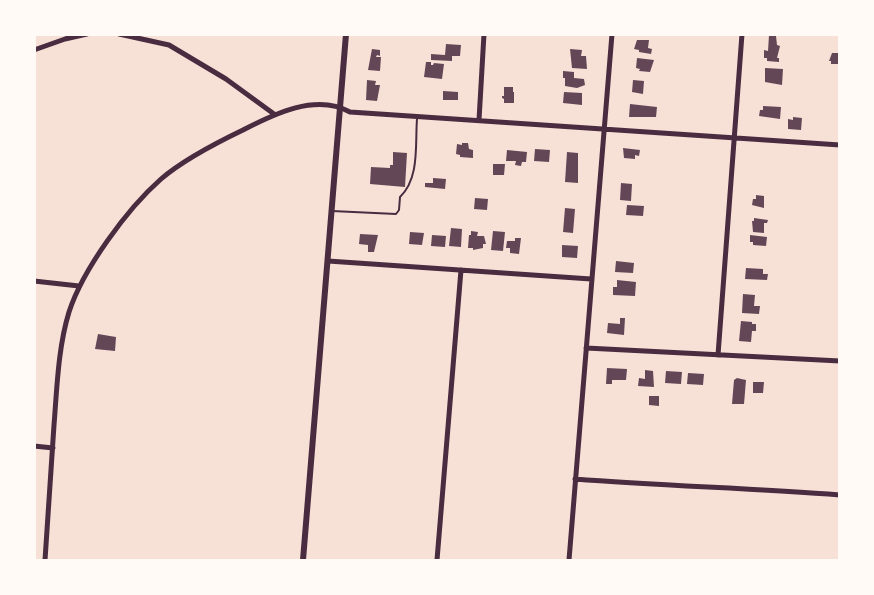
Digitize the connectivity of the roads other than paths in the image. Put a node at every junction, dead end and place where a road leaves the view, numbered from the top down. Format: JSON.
{"nodes":[{"id":1,"x":87,"y":34,"type":"edge"},
{"id":2,"x":119,"y":34,"type":"edge"},
{"id":3,"x":346,"y":34,"type":"edge"},
{"id":4,"x":484,"y":34,"type":"edge"},
{"id":5,"x":612,"y":34,"type":"edge"},
{"id":6,"x":742,"y":34,"type":"edge"},
{"id":7,"x":34,"y":50,"type":"edge"},
{"id":8,"x":340,"y":106,"type":"junction"},
{"id":9,"x":274,"y":114,"type":"junction"},
{"id":10,"x":417,"y":116,"type":"junction"},
{"id":11,"x":479,"y":120,"type":"junction"},
{"id":12,"x":605,"y":129,"type":"junction"},
{"id":13,"x":734,"y":138,"type":"junction"},
{"id":14,"x":840,"y":145,"type":"edge"},
{"id":15,"x":332,"y":211,"type":"junction"},
{"id":16,"x":328,"y":261,"type":"junction"},
{"id":17,"x":461,"y":270,"type":"junction"},
{"id":18,"x":591,"y":279,"type":"junction"},
{"id":19,"x":34,"y":281,"type":"edge"},
{"id":20,"x":79,"y":286,"type":"junction"},
{"id":21,"x":586,"y":348,"type":"junction"},
{"id":22,"x":718,"y":355,"type":"junction"},
{"id":23,"x":840,"y":361,"type":"edge"},
{"id":24,"x":34,"y":446,"type":"edge"},
{"id":25,"x":53,"y":448,"type":"junction"},
{"id":26,"x":575,"y":479,"type":"junction"},
{"id":27,"x":840,"y":495,"type":"edge"},
{"id":28,"x":45,"y":561,"type":"edge"},
{"id":29,"x":303,"y":561,"type":"edge"},
{"id":30,"x":437,"y":561,"type":"edge"},
{"id":31,"x":569,"y":561,"type":"edge"}],
"edges":[{"from":1,"to":7,"type":"street"},
{"from":2,"to":9,"type":"street"},
{"from":3,"to":8,"type":"street"},
{"from":4,"to":11,"type":"street"},
{"from":5,"to":12,"type":"street"},
{"from":6,"to":13,"type":"street"},
{"from":8,"to":9,"type":"street"},
{"from":8,"to":10,"type":"street"},
{"from":8,"to":15,"type":"street"},
{"from":9,"to":20,"type":"street"},
{"from":10,"to":11,"type":"street"},
{"from":10,"to":15,"type":"lane"},
{"from":11,"to":12,"type":"street"},
{"from":12,"to":13,"type":"street"},
{"from":12,"to":18,"type":"street"},
{"from":13,"to":14,"type":"street"},
{"from":13,"to":22,"type":"street"},
{"from":15,"to":16,"type":"street"},
{"from":16,"to":17,"type":"street"},
{"from":16,"to":29,"type":"street"},
{"from":17,"to":18,"type":"street"},
{"from":17,"to":30,"type":"street"},
{"from":18,"to":21,"type":"street"},
{"from":19,"to":20,"type":"street"},
{"from":20,"to":25,"type":"street"},
{"from":21,"to":22,"type":"street"},
{"from":21,"to":26,"type":"street"},
{"from":22,"to":23,"type":"street"},
{"from":24,"to":25,"type":"street"},
{"from":25,"to":28,"type":"street"},
{"from":26,"to":27,"type":"street"},
{"from":26,"to":31,"type":"street"}]}
